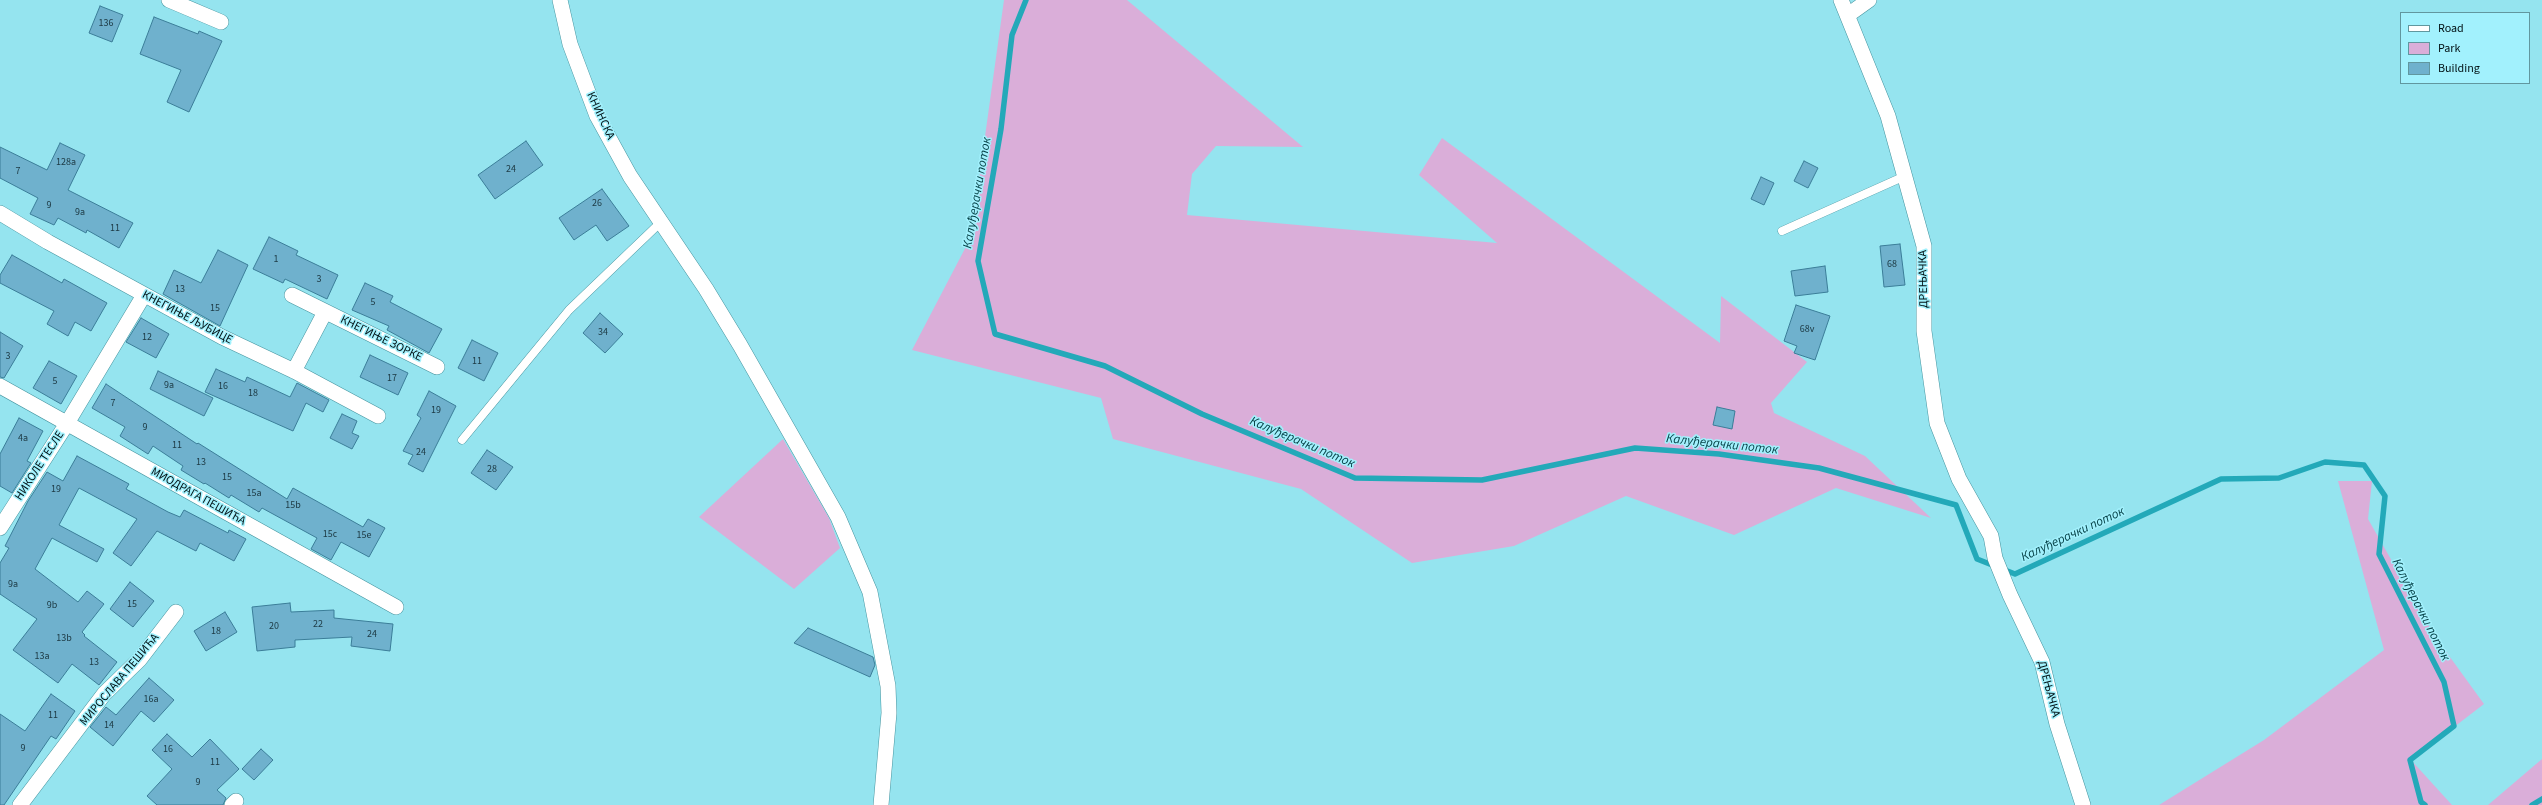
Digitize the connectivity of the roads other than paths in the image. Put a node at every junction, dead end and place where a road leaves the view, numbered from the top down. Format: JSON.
{"nodes":[{"id":1,"x":169,"y":0,"type":"edge"},
{"id":2,"x":560,"y":0,"type":"edge"},
{"id":3,"x":1840,"y":0,"type":"edge"},
{"id":4,"x":1869,"y":0,"type":"edge"},
{"id":5,"x":1848,"y":15,"type":"junction"},
{"id":6,"x":221,"y":22,"type":"dead end"},
{"id":7,"x":1905,"y":176,"type":"junction"},
{"id":8,"x":0,"y":213,"type":"edge"},
{"id":9,"x":661,"y":222,"type":"junction"},
{"id":10,"x":1782,"y":231,"type":"dead end"},
{"id":11,"x":144,"y":295,"type":"junction"},
{"id":12,"x":292,"y":295,"type":"dead end"},
{"id":13,"x":325,"y":312,"type":"junction"},
{"id":14,"x":437,"y":367,"type":"dead end"},
{"id":15,"x":294,"y":371,"type":"junction"},
{"id":16,"x":0,"y":386,"type":"edge"},
{"id":17,"x":378,"y":416,"type":"dead end"},
{"id":18,"x":66,"y":424,"type":"junction"},
{"id":19,"x":462,"y":440,"type":"dead end"},
{"id":20,"x":0,"y":528,"type":"edge"},
{"id":21,"x":396,"y":607,"type":"dead end"},
{"id":22,"x":176,"y":612,"type":"dead end"},
{"id":23,"x":20,"y":805,"type":"edge"},
{"id":24,"x":881,"y":805,"type":"edge"},
{"id":25,"x":2083,"y":805,"type":"edge"}],
"edges":[{"from":1,"to":6,"type":"street"},
{"from":2,"to":9,"type":"street","name":"КНИНСКА"},
{"from":3,"to":5,"type":"street","name":"ДРЕЊАЧКА"},
{"from":4,"to":5,"type":"street"},
{"from":5,"to":7,"type":"street","name":"ДРЕЊАЧКА"},
{"from":7,"to":10,"type":"lane"},
{"from":7,"to":25,"type":"street","name":"ДРЕЊАЧКА"},
{"from":8,"to":11,"type":"street","name":"КНЕГИЊЕ ЉУБИЦЕ"},
{"from":9,"to":19,"type":"lane"},
{"from":9,"to":24,"type":"street","name":"КНИНСКА"},
{"from":11,"to":15,"type":"street","name":"КНЕГИЊЕ ЉУБИЦЕ"},
{"from":11,"to":18,"type":"street","name":"НИКОЛЕ ТЕСЛЕ"},
{"from":12,"to":13,"type":"street","name":"КНЕГИЊЕ ЗОРКЕ"},
{"from":13,"to":14,"type":"street","name":"КНЕГИЊЕ ЗОРКЕ"},
{"from":13,"to":15,"type":"street","name":"КНЕГИЊЕ ЗОРКЕ"},
{"from":15,"to":17,"type":"street","name":"КНЕГИЊЕ ЉУБИЦЕ"},
{"from":16,"to":18,"type":"street","name":"МИОДРАГА ПЕШИЋА"},
{"from":18,"to":20,"type":"street","name":"НИКОЛЕ ТЕСЛЕ"},
{"from":18,"to":21,"type":"street","name":"МИОДРАГА ПЕШИЋА"},
{"from":22,"to":23,"type":"street","name":"МИРОСЛАВА ПЕШИЋА"}]}
